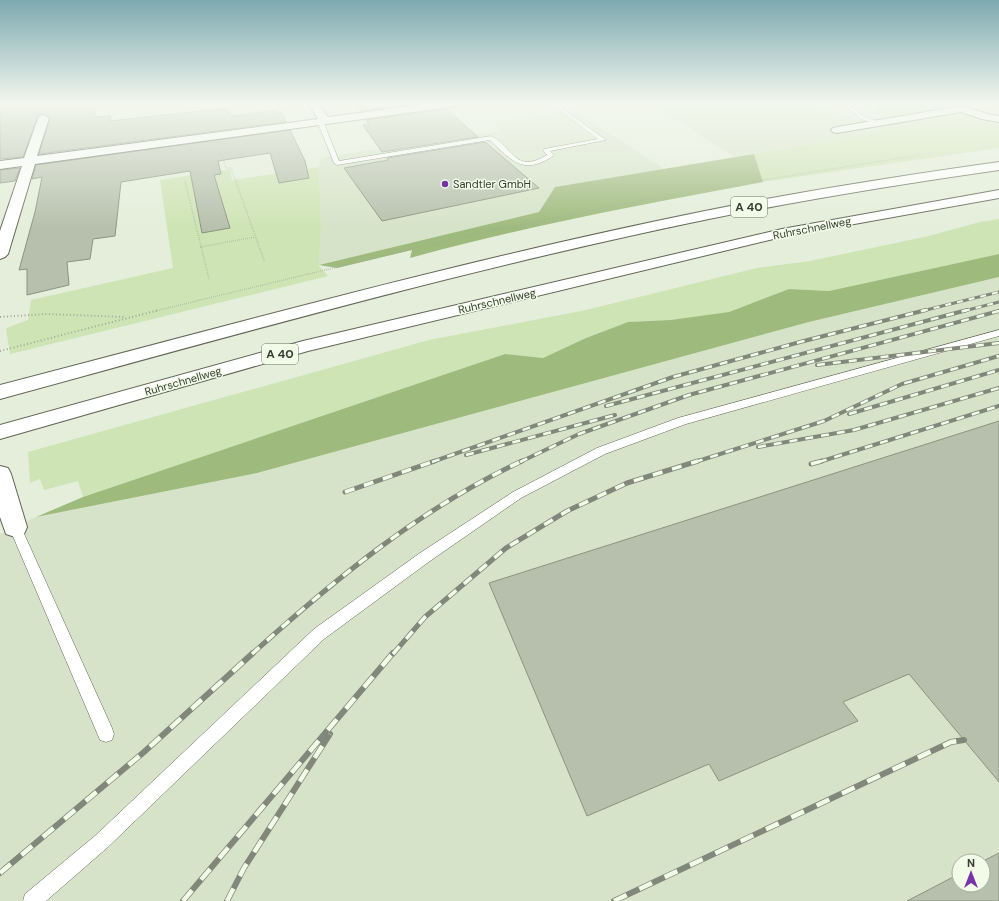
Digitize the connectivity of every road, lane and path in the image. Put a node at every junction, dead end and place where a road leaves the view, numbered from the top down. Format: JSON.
{"nodes":[{"id":1,"x":34,"y":145,"type":"edge"},
{"id":2,"x":146,"y":145,"type":"edge"},
{"id":3,"x":331,"y":145,"type":"edge"},
{"id":4,"x":448,"y":145,"type":"edge"},
{"id":5,"x":499,"y":145,"type":"edge"},
{"id":6,"x":574,"y":145,"type":"edge"},
{"id":7,"x":225,"y":148,"type":"dead end"},
{"id":8,"x":920,"y":155,"type":"dead end"},
{"id":9,"x":29,"y":161,"type":"junction"},
{"id":10,"x":0,"y":165,"type":"edge"},
{"id":11,"x":999,"y":166,"type":"edge"},
{"id":12,"x":185,"y":181,"type":"dead end"},
{"id":13,"x":999,"y":194,"type":"edge"},
{"id":14,"x":255,"y":237,"type":"junction"},
{"id":15,"x":200,"y":247,"type":"junction"},
{"id":16,"x":0,"y":254,"type":"edge"},
{"id":17,"x":265,"y":263,"type":"dead end"},
{"id":18,"x":209,"y":279,"type":"dead end"},
{"id":19,"x":0,"y":317,"type":"edge"},
{"id":20,"x":128,"y":318,"type":"junction"},
{"id":21,"x":999,"y":333,"type":"edge"},
{"id":22,"x":0,"y":351,"type":"edge"},
{"id":23,"x":0,"y":392,"type":"edge"},
{"id":24,"x":0,"y":432,"type":"edge"},
{"id":25,"x":0,"y":474,"type":"edge"},
{"id":26,"x":15,"y":527,"type":"joint"},
{"id":27,"x":106,"y":734,"type":"dead end"},
{"id":28,"x":32,"y":901,"type":"edge"}],
"edges":[{"from":1,"to":9,"type":"main road"},
{"from":2,"to":9,"type":"main road"},
{"from":3,"to":4,"type":"lane"},
{"from":5,"to":6,"type":"lane"},
{"from":7,"to":14,"type":"path"},
{"from":8,"to":20,"type":"path"},
{"from":9,"to":10,"type":"main road"},
{"from":9,"to":16,"type":"main road"},
{"from":11,"to":23,"type":"main road","number":"A 40"},
{"from":12,"to":15,"type":"path"},
{"from":13,"to":24,"type":"main road","name":"Ruhrschnellweg","number":"A 40"},
{"from":14,"to":15,"type":"path"},
{"from":14,"to":17,"type":"path"},
{"from":15,"to":18,"type":"path"},
{"from":19,"to":20,"type":"path"},
{"from":20,"to":22,"type":"path"},
{"from":21,"to":28,"type":"lane"},
{"from":25,"to":26,"type":"main road"},
{"from":26,"to":27,"type":"lane"}]}
